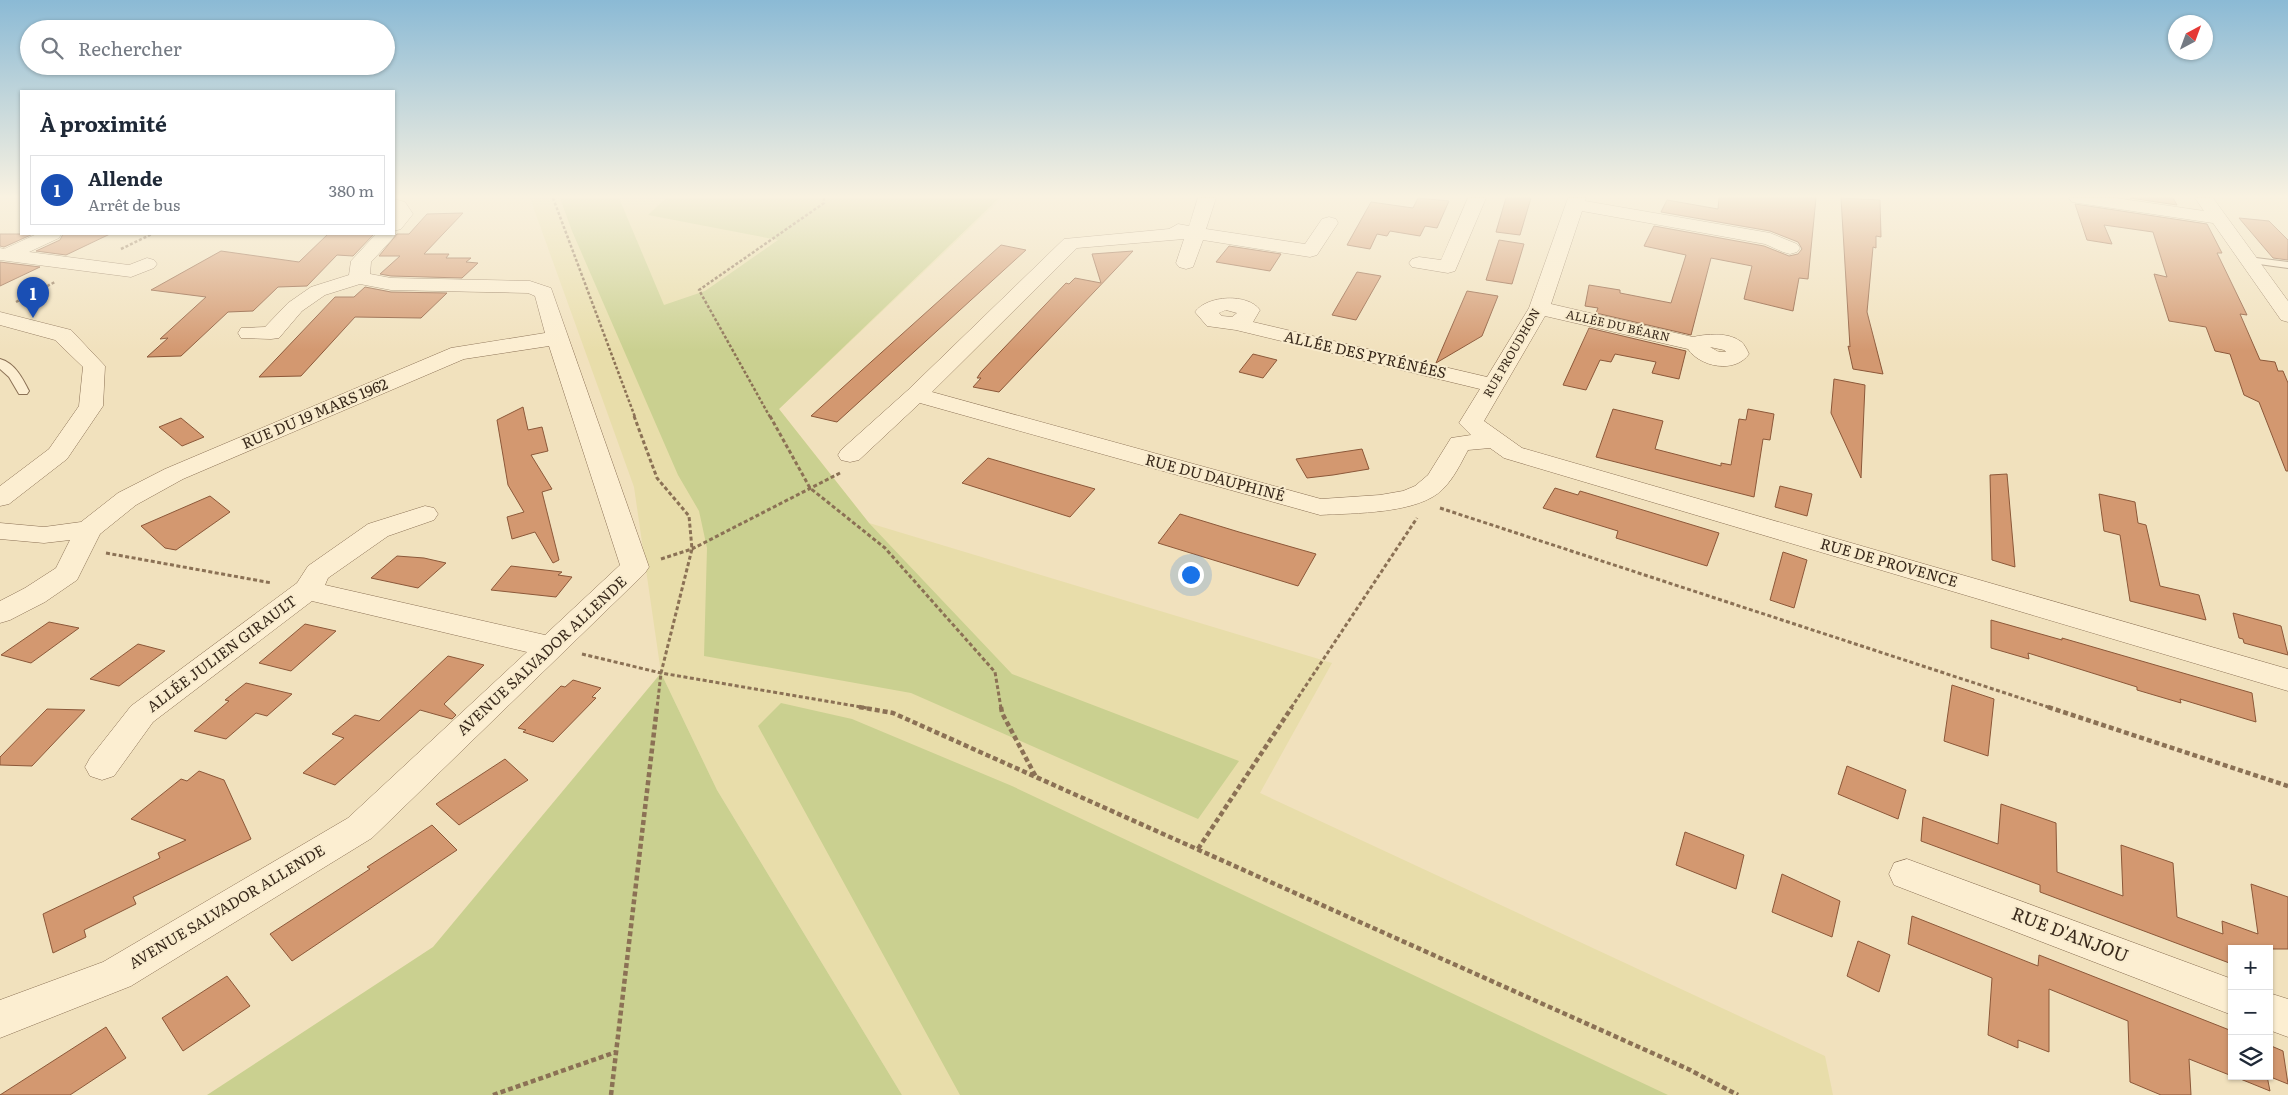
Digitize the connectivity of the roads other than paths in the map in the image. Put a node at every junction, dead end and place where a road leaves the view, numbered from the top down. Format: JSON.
{"nodes":[{"id":1,"x":16,"y":249,"type":"edge"},
{"id":2,"x":372,"y":249,"type":"edge"},
{"id":3,"x":1065,"y":249,"type":"edge"},
{"id":4,"x":1190,"y":249,"type":"edge"},
{"id":5,"x":1299,"y":249,"type":"edge"},
{"id":6,"x":1311,"y":249,"type":"edge"},
{"id":7,"x":1456,"y":249,"type":"edge"},
{"id":8,"x":1560,"y":249,"type":"edge"},
{"id":9,"x":2241,"y":249,"type":"edge"},
{"id":10,"x":2,"y":255,"type":"edge"},
{"id":11,"x":2248,"y":260,"type":"junction"},
{"id":12,"x":1186,"y":263,"type":"dead end"},
{"id":13,"x":1420,"y":263,"type":"dead end"},
{"id":14,"x":147,"y":264,"type":"dead end"},
{"id":15,"x":2288,"y":265,"type":"edge"},
{"id":16,"x":359,"y":278,"type":"junction"},
{"id":17,"x":1539,"y":308,"type":"junction"},
{"id":18,"x":2288,"y":316,"type":"edge"},
{"id":19,"x":0,"y":318,"type":"edge"},
{"id":20,"x":1236,"y":324,"type":"dead end"},
{"id":21,"x":248,"y":333,"type":"dead end"},
{"id":22,"x":557,"y":338,"type":"junction"},
{"id":23,"x":1698,"y":344,"type":"dead end"},
{"id":24,"x":0,"y":363,"type":"edge"},
{"id":25,"x":1493,"y":386,"type":"junction"},
{"id":26,"x":23,"y":391,"type":"dead end"},
{"id":27,"x":916,"y":395,"type":"junction"},
{"id":28,"x":1493,"y":440,"type":"junction"},
{"id":29,"x":850,"y":455,"type":"road end"},
{"id":30,"x":0,"y":498,"type":"edge"},
{"id":31,"x":426,"y":514,"type":"dead end"},
{"id":32,"x":0,"y":530,"type":"edge"},
{"id":33,"x":84,"y":540,"type":"junction"},
{"id":34,"x":307,"y":590,"type":"junction"},
{"id":35,"x":0,"y":613,"type":"edge"},
{"id":36,"x":551,"y":647,"type":"junction"},
{"id":37,"x":2288,"y":680,"type":"edge"},
{"id":38,"x":102,"y":767,"type":"dead end"},
{"id":39,"x":1907,"y":874,"type":"dead end"},
{"id":40,"x":2228,"y":995,"type":"edge"},
{"id":41,"x":2273,"y":1012,"type":"edge"},
{"id":42,"x":2288,"y":1018,"type":"edge"},
{"id":43,"x":0,"y":1019,"type":"edge"}],
"edges":[{"from":1,"to":10,"type":"street"},
{"from":2,"to":16,"type":"street"},
{"from":3,"to":27,"type":"street"},
{"from":4,"to":12,"type":"street"},
{"from":5,"to":6,"type":"street"},
{"from":7,"to":13,"type":"street"},
{"from":8,"to":17,"type":"street","name":"RUE PROUDHON"},
{"from":9,"to":11,"type":"street"},
{"from":10,"to":14,"type":"street"},
{"from":11,"to":15,"type":"lane"},
{"from":11,"to":18,"type":"street"},
{"from":16,"to":21,"type":"street"},
{"from":16,"to":22,"type":"street","name":"AVENUE SALVADOR ALLENDE"},
{"from":17,"to":23,"type":"street","name":"ALLÉE DU BÉARN"},
{"from":17,"to":25,"type":"street","name":"RUE PROUDHON"},
{"from":19,"to":30,"type":"street"},
{"from":20,"to":25,"type":"street","name":"ALLÉE DES PYRÉNÉES"},
{"from":22,"to":33,"type":"street","name":"RUE DU 19 MARS 1962"},
{"from":22,"to":36,"type":"street","name":"AVENUE SALVADOR ALLENDE"},
{"from":24,"to":26,"type":"lane"},
{"from":25,"to":28,"type":"street","name":"RUE PROUDHON"},
{"from":27,"to":28,"type":"street","name":"RUE DU DAUPHINÉ"},
{"from":27,"to":29,"type":"street"},
{"from":28,"to":37,"type":"street","name":"RUE DE PROVENCE"},
{"from":31,"to":34,"type":"street","name":"ALLÉE JULIEN GIRAULT"},
{"from":32,"to":33,"type":"street"},
{"from":33,"to":35,"type":"street"},
{"from":34,"to":36,"type":"street","name":"ALLÉE JULIEN GIRAULT"},
{"from":34,"to":38,"type":"street","name":"ALLÉE JULIEN GIRAULT"},
{"from":36,"to":43,"type":"street","name":"AVENUE SALVADOR ALLENDE"},
{"from":39,"to":40,"type":"street","name":"RUE D'ANJOU"},
{"from":41,"to":42,"type":"street"}]}
